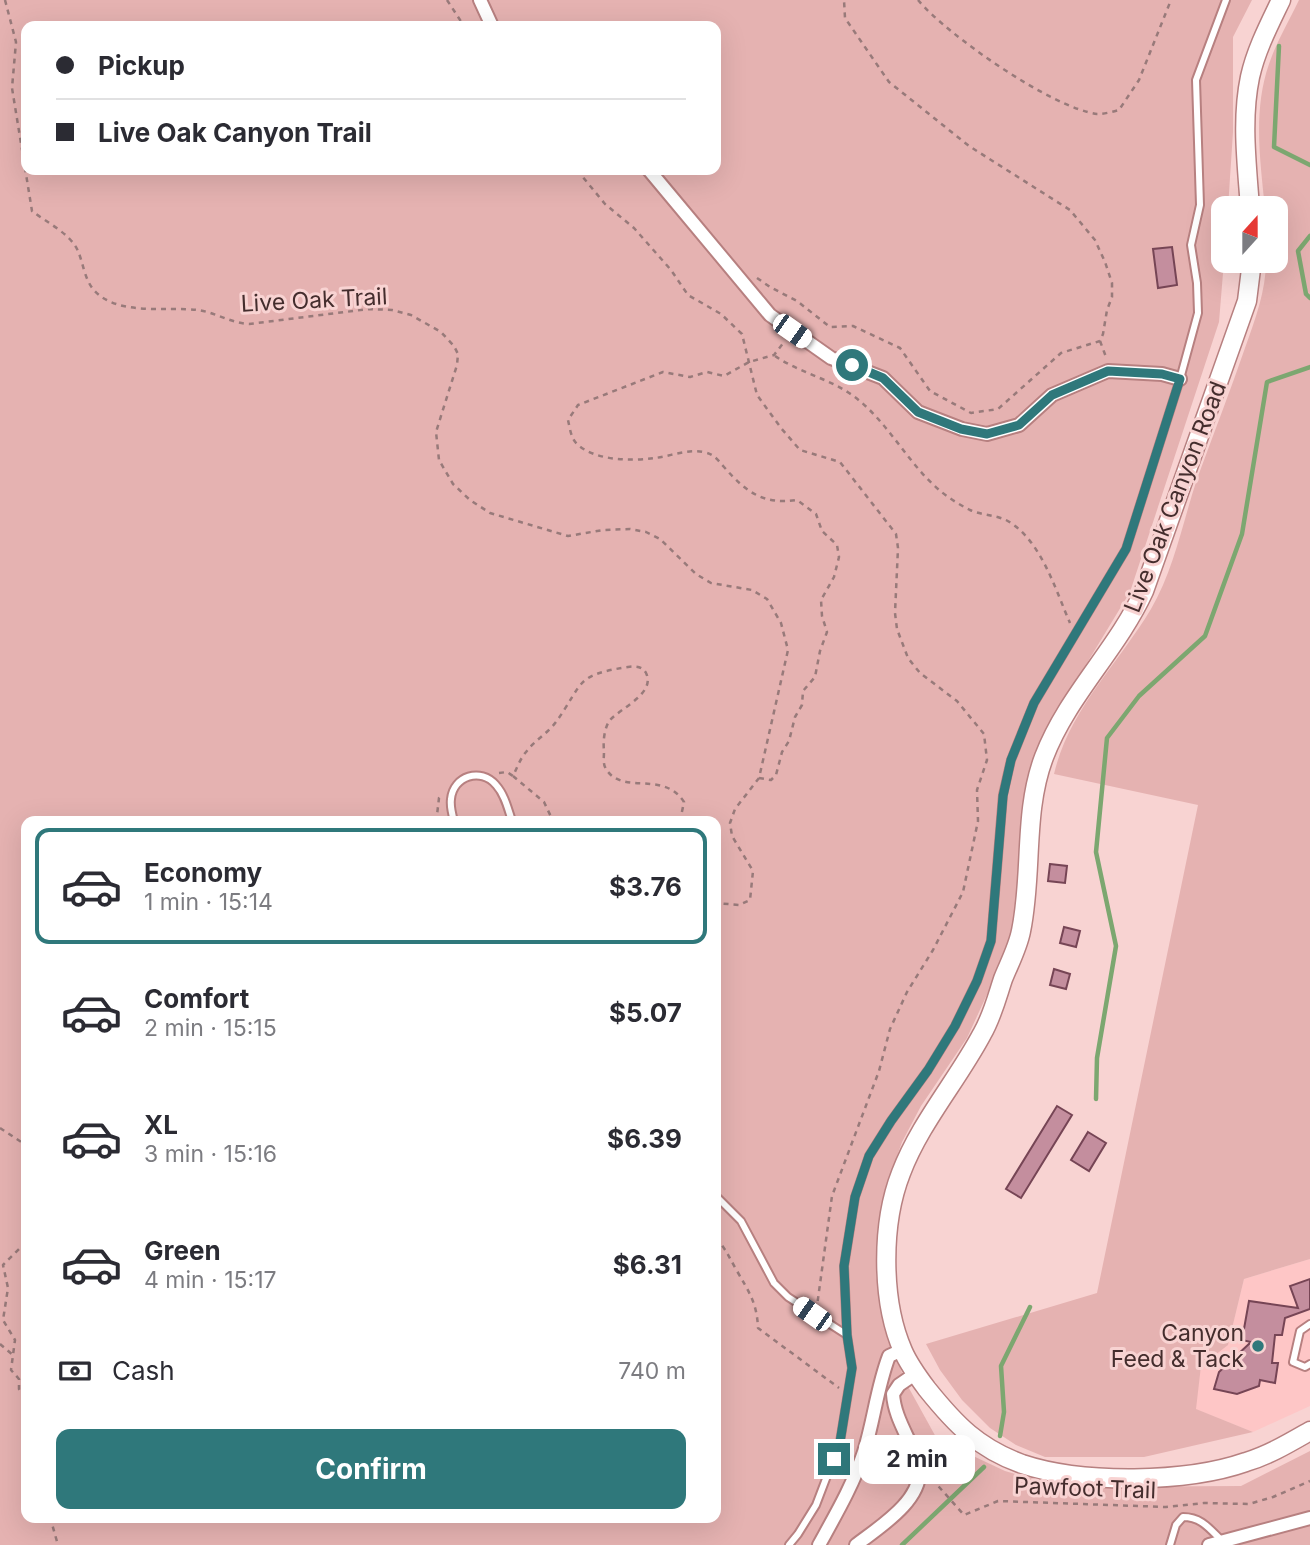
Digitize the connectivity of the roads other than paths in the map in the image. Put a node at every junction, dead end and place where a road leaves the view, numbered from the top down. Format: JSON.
{"nodes":[{"id":1,"x":480,"y":0,"type":"edge"},
{"id":2,"x":1226,"y":0,"type":"edge"},
{"id":3,"x":1281,"y":0,"type":"edge"},
{"id":4,"x":490,"y":21,"type":"edge"},
{"id":5,"x":653,"y":175,"type":"edge"},
{"id":6,"x":1249,"y":196,"type":"edge"},
{"id":7,"x":1250,"y":273,"type":"edge"},
{"id":8,"x":1180,"y":379,"type":"junction"},
{"id":9,"x":453,"y":816,"type":"edge"},
{"id":10,"x":510,"y":816,"type":"edge"},
{"id":11,"x":721,"y":1201,"type":"edge"},
{"id":12,"x":1310,"y":1324,"type":"edge"},
{"id":13,"x":847,"y":1335,"type":"junction"},
{"id":14,"x":902,"y":1350,"type":"junction"},
{"id":15,"x":1310,"y":1364,"type":"edge"},
{"id":16,"x":920,"y":1380,"type":"junction"},
{"id":17,"x":875,"y":1406,"type":"junction"},
{"id":18,"x":895,"y":1409,"type":"junction"},
{"id":19,"x":1310,"y":1431,"type":"edge"},
{"id":20,"x":1310,"y":1518,"type":"edge"},
{"id":21,"x":1215,"y":1543,"type":"edge"},
{"id":22,"x":789,"y":1545,"type":"edge"},
{"id":23,"x":819,"y":1545,"type":"edge"},
{"id":24,"x":856,"y":1545,"type":"edge"},
{"id":25,"x":1170,"y":1545,"type":"edge"}],
"edges":[{"from":1,"to":4,"type":"street"},
{"from":2,"to":8,"type":"lane"},
{"from":3,"to":6,"type":"main road"},
{"from":5,"to":8,"type":"street"},
{"from":7,"to":14,"type":"main road","name":"Live Oak Canyon Road"},
{"from":8,"to":13,"type":"lane"},
{"from":9,"to":10,"type":"lane"},
{"from":11,"to":13,"type":"lane"},
{"from":12,"to":15,"type":"lane"},
{"from":13,"to":22,"type":"lane"},
{"from":14,"to":16,"type":"main road","name":"Live Oak Canyon Road"},
{"from":14,"to":17,"type":"street"},
{"from":16,"to":18,"type":"street"},
{"from":16,"to":19,"type":"main road","name":"Live Oak Canyon Road"},
{"from":17,"to":18,"type":"street"},
{"from":17,"to":23,"type":"street"},
{"from":18,"to":24,"type":"street"},
{"from":20,"to":21,"type":"street"},
{"from":21,"to":25,"type":"lane"}]}
